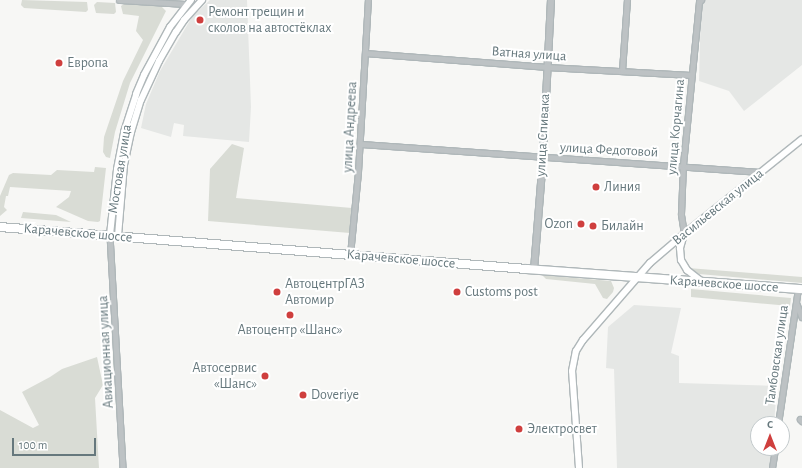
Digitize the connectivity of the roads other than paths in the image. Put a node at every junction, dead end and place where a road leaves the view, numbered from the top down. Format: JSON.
{"nodes":[{"id":1,"x":119,"y":0,"type":"edge"},
{"id":2,"x":202,"y":0,"type":"edge"},
{"id":3,"x":368,"y":0,"type":"edge"},
{"id":4,"x":551,"y":0,"type":"edge"},
{"id":5,"x":627,"y":0,"type":"edge"},
{"id":6,"x":701,"y":0,"type":"edge"},
{"id":7,"x":187,"y":1,"type":"edge"},
{"id":8,"x":193,"y":8,"type":"junction"},
{"id":9,"x":365,"y":53,"type":"junction"},
{"id":10,"x":547,"y":67,"type":"junction"},
{"id":11,"x":622,"y":71,"type":"junction"},
{"id":12,"x":691,"y":74,"type":"junction"},
{"id":13,"x":802,"y":139,"type":"edge"},
{"id":14,"x":360,"y":144,"type":"junction"},
{"id":15,"x":543,"y":158,"type":"junction"},
{"id":16,"x":683,"y":165,"type":"junction"},
{"id":17,"x":761,"y":172,"type":"junction"},
{"id":18,"x":0,"y":227,"type":"edge"},
{"id":19,"x":684,"y":234,"type":"junction"},
{"id":20,"x":114,"y":236,"type":"junction"},
{"id":21,"x":350,"y":255,"type":"junction"},
{"id":22,"x":534,"y":270,"type":"junction"},
{"id":23,"x":637,"y":278,"type":"junction"},
{"id":24,"x":702,"y":282,"type":"junction"},
{"id":25,"x":800,"y":289,"type":"edge"},
{"id":26,"x":796,"y":302,"type":"junction"},
{"id":27,"x":802,"y":317,"type":"edge"},
{"id":28,"x":779,"y":416,"type":"edge"},
{"id":29,"x":774,"y":456,"type":"edge"},
{"id":30,"x":122,"y":468,"type":"edge"},
{"id":31,"x":579,"y":468,"type":"edge"},
{"id":32,"x":772,"y":468,"type":"edge"}],
"edges":[{"from":1,"to":7,"type":"street"},
{"from":2,"to":8,"type":"main road","name":"Мостовая улица"},
{"from":3,"to":9,"type":"street","name":"улица Андреева"},
{"from":4,"to":10,"type":"street","name":"улица Спивака"},
{"from":5,"to":11,"type":"street"},
{"from":6,"to":12,"type":"street","name":"улица Корчагина"},
{"from":7,"to":8,"type":"street"},
{"from":7,"to":20,"type":"main road","name":"Мостовая улица"},
{"from":8,"to":20,"type":"main road","name":"Мостовая улица"},
{"from":9,"to":10,"type":"street","name":"Ватная улица"},
{"from":9,"to":14,"type":"street","name":"улица Андреева"},
{"from":10,"to":11,"type":"street","name":"Ватная улица"},
{"from":10,"to":15,"type":"street","name":"улица Спивака"},
{"from":11,"to":12,"type":"street","name":"Ватная улица"},
{"from":12,"to":16,"type":"street","name":"улица Корчагина"},
{"from":13,"to":17,"type":"main road","name":"Васильевская улица"},
{"from":14,"to":15,"type":"street","name":"улица Федотовой"},
{"from":14,"to":21,"type":"street","name":"улица Андреева"},
{"from":15,"to":16,"type":"street","name":"улица Федотовой"},
{"from":15,"to":22,"type":"street","name":"улица Спивака"},
{"from":16,"to":17,"type":"street","name":"улица Федотовой"},
{"from":16,"to":19,"type":"street","name":"улица Корчагина"},
{"from":17,"to":19,"type":"main road","name":"Васильевская улица"},
{"from":18,"to":20,"type":"highway","name":"Карачевское шоссе"},
{"from":19,"to":23,"type":"main road","name":"Васильевская улица"},
{"from":19,"to":24,"type":"main road"},
{"from":20,"to":21,"type":"highway","name":"Карачевское шоссе"},
{"from":20,"to":30,"type":"street","name":"Авиационная улица"},
{"from":21,"to":22,"type":"highway","name":"Карачевское шоссе"},
{"from":22,"to":23,"type":"highway","name":"Карачевское шоссе"},
{"from":23,"to":24,"type":"highway","name":"Карачевское шоссе"},
{"from":23,"to":31,"type":"main road"},
{"from":24,"to":25,"type":"highway","name":"Карачевское шоссе"},
{"from":25,"to":26,"type":"street","name":"Тамбовская улица"},
{"from":26,"to":27,"type":"street"},
{"from":26,"to":28,"type":"street","name":"Тамбовская улица"},
{"from":29,"to":32,"type":"street"}]}
